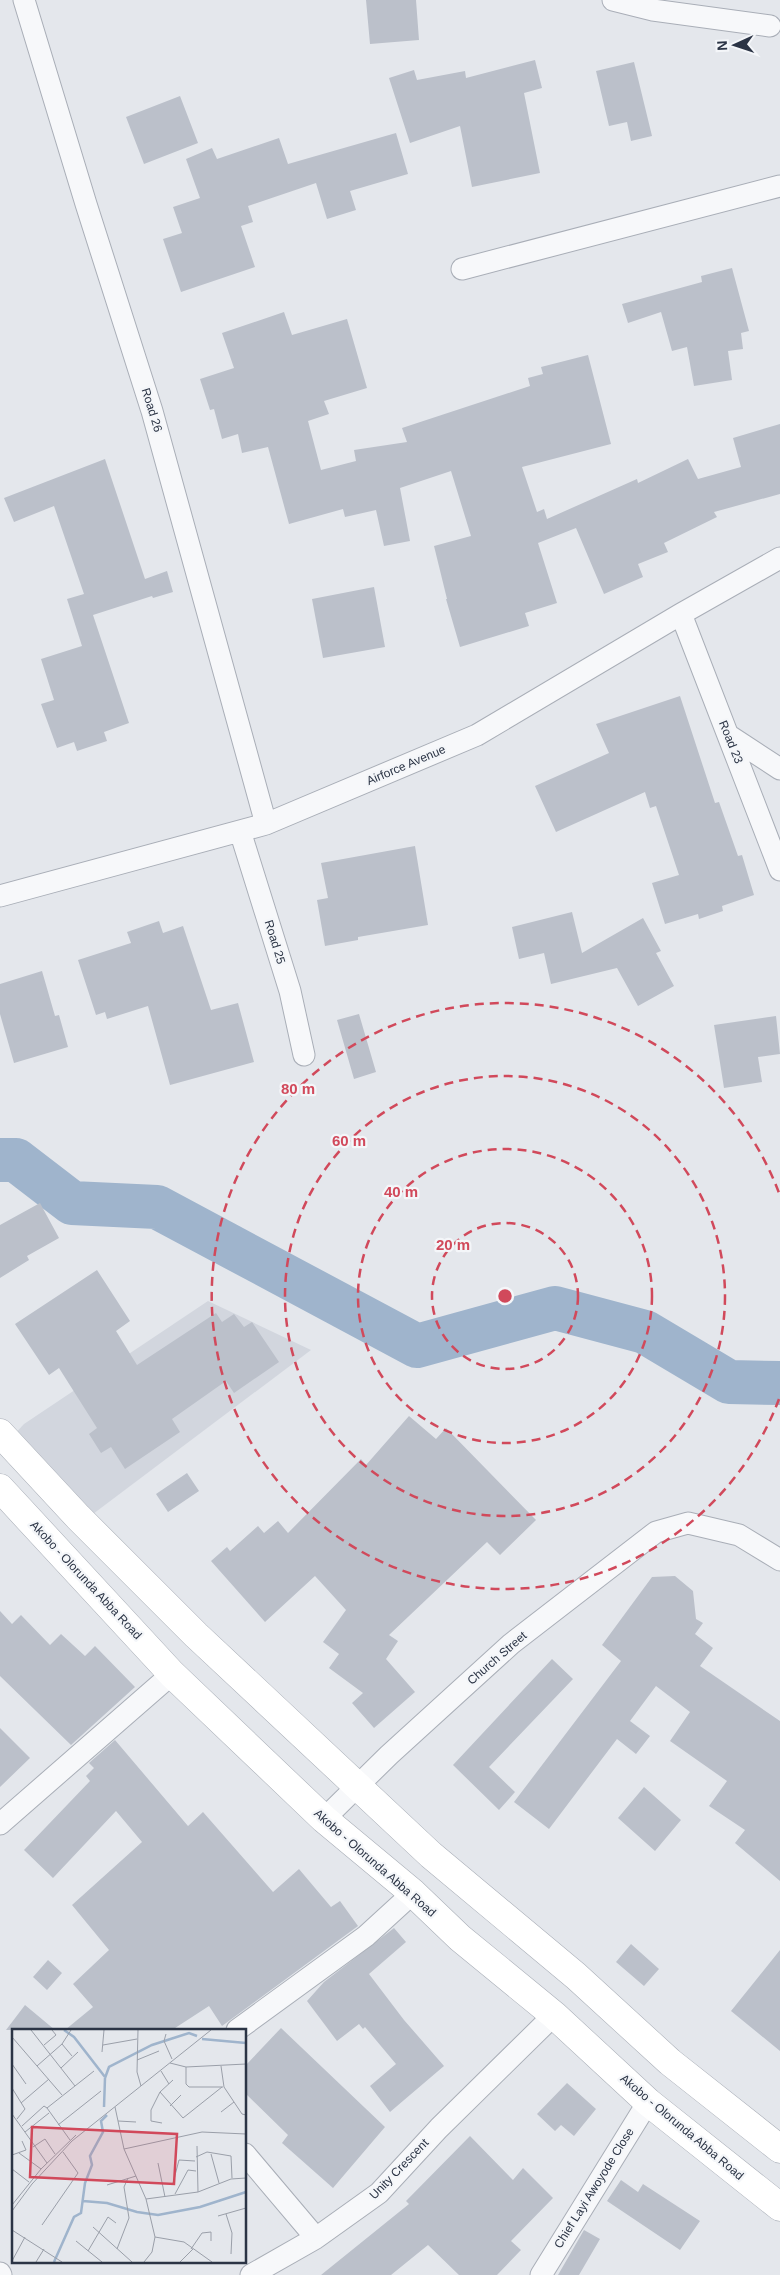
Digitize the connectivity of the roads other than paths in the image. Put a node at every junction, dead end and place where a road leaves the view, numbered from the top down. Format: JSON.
{"nodes":[{"id":1,"x":24,"y":0,"type":"edge"},
{"id":2,"x":613,"y":0,"type":"edge"},
{"id":3,"x":770,"y":26,"type":"dead end"},
{"id":4,"x":780,"y":186,"type":"edge"},
{"id":5,"x":462,"y":269,"type":"dead end"},
{"id":6,"x":780,"y":558,"type":"edge"},
{"id":7,"x":681,"y":614,"type":"junction"},
{"id":8,"x":728,"y":735,"type":"junction"},
{"id":9,"x":780,"y":769,"type":"edge"},
{"id":10,"x":266,"y":824,"type":"junction"},
{"id":11,"x":240,"y":831,"type":"junction"},
{"id":12,"x":780,"y":870,"type":"edge"},
{"id":13,"x":0,"y":896,"type":"edge"},
{"id":14,"x":304,"y":1055,"type":"dead end"},
{"id":15,"x":0,"y":1433,"type":"edge"},
{"id":16,"x":0,"y":1488,"type":"edge"},
{"id":17,"x":780,"y":1560,"type":"edge"},
{"id":18,"x":172,"y":1674,"type":"junction"},
{"id":19,"x":358,"y":1784,"type":"junction"},
{"id":20,"x":324,"y":1819,"type":"junction"},
{"id":21,"x":0,"y":1824,"type":"edge"},
{"id":22,"x":413,"y":1894,"type":"junction"},
{"id":23,"x":554,"y":2015,"type":"junction"},
{"id":24,"x":238,"y":2029,"type":"edge"},
{"id":25,"x":648,"y":2102,"type":"junction"},
{"id":26,"x":780,"y":2149,"type":"edge"},
{"id":27,"x":246,"y":2155,"type":"edge"},
{"id":28,"x":780,"y":2207,"type":"edge"},
{"id":29,"x":316,"y":2238,"type":"junction"},
{"id":30,"x":251,"y":2275,"type":"edge"},
{"id":31,"x":541,"y":2275,"type":"edge"}],
"edges":[{"from":1,"to":10,"type":"street","name":"Road 26"},
{"from":2,"to":3,"type":"street"},
{"from":4,"to":5,"type":"street"},
{"from":6,"to":7,"type":"street","name":"Airforce Avenue"},
{"from":7,"to":8,"type":"street","name":"Road 23"},
{"from":7,"to":10,"type":"street","name":"Airforce Avenue"},
{"from":8,"to":9,"type":"street"},
{"from":8,"to":12,"type":"street","name":"Road 23"},
{"from":10,"to":11,"type":"street","name":"Airforce Avenue"},
{"from":11,"to":13,"type":"street","name":"Airforce Avenue"},
{"from":11,"to":14,"type":"street","name":"Road 25"},
{"from":15,"to":19,"type":"main road"},
{"from":16,"to":18,"type":"main road","name":"Akobo - Olorunda Abba Road"},
{"from":17,"to":19,"type":"street","name":"Church Street"},
{"from":18,"to":20,"type":"main road","name":"Akobo - Olorunda Abba Road"},
{"from":18,"to":21,"type":"street"},
{"from":19,"to":20,"type":"street","name":"Church Street"},
{"from":19,"to":26,"type":"main road"},
{"from":20,"to":22,"type":"main road","name":"Akobo - Olorunda Abba Road"},
{"from":22,"to":23,"type":"main road","name":"Akobo - Olorunda Abba Road"},
{"from":22,"to":24,"type":"street"},
{"from":23,"to":25,"type":"main road","name":"Akobo - Olorunda Abba Road"},
{"from":23,"to":29,"type":"street","name":"Unity Crescent"},
{"from":25,"to":28,"type":"main road","name":"Akobo - Olorunda Abba Road"},
{"from":25,"to":31,"type":"street","name":"Chief Layi Awoyode Close"},
{"from":27,"to":29,"type":"street"},
{"from":29,"to":30,"type":"street","name":"Unity Crescent"}]}
